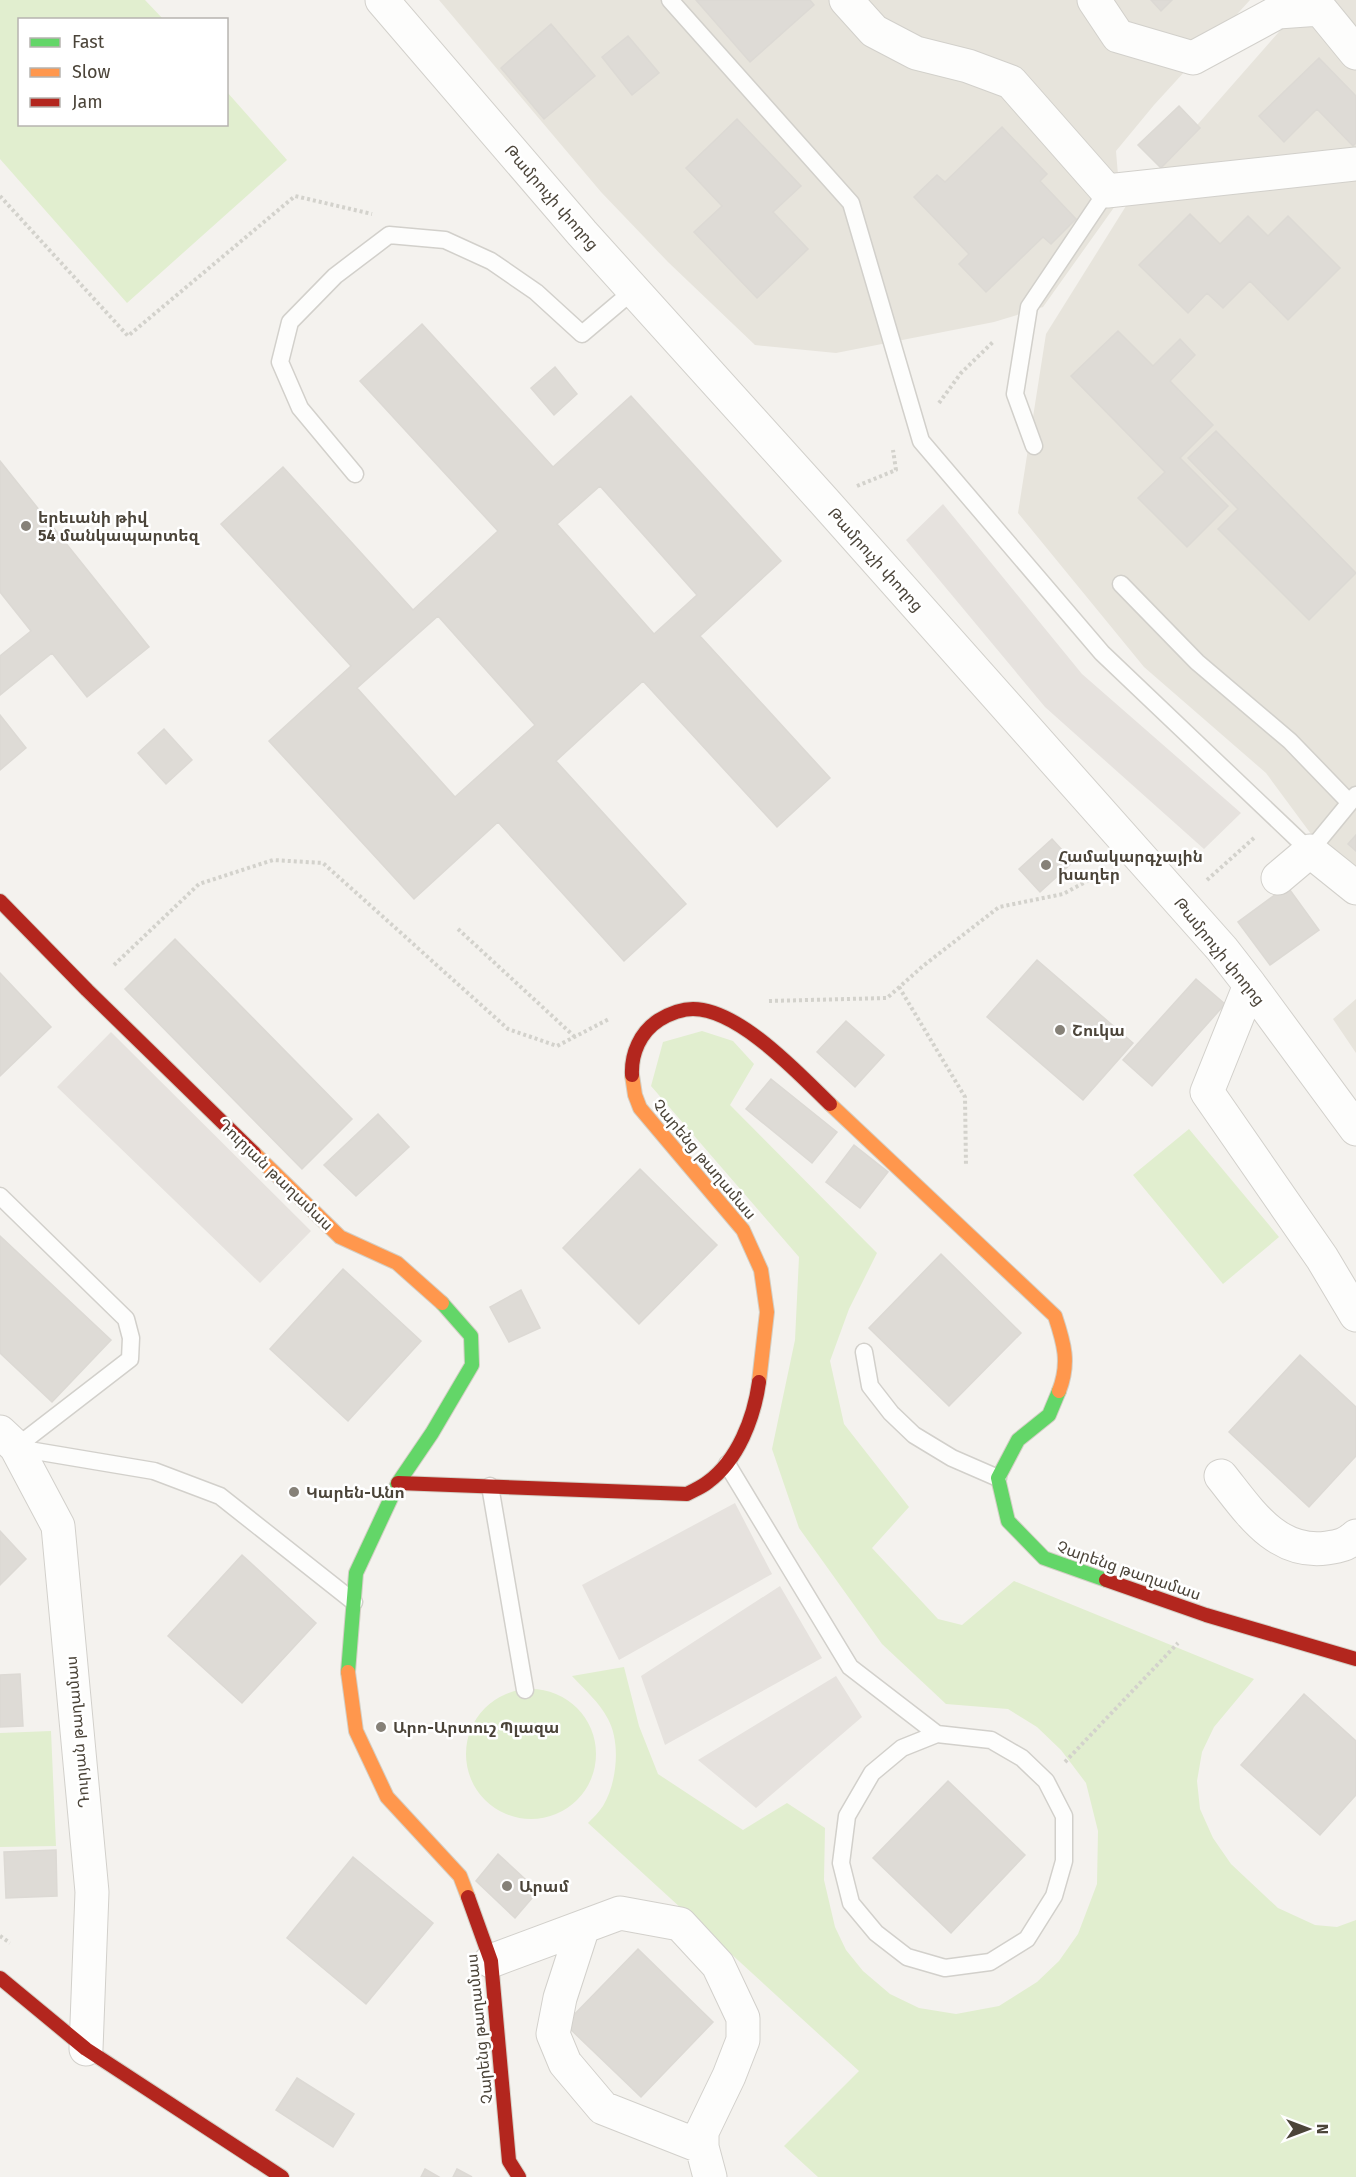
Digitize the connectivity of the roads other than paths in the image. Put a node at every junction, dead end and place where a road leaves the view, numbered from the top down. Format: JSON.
{"nodes":[{"id":1,"x":382,"y":0,"type":"edge"},
{"id":2,"x":670,"y":0,"type":"edge"},
{"id":3,"x":846,"y":0,"type":"edge"},
{"id":4,"x":1094,"y":0,"type":"edge"},
{"id":5,"x":1317,"y":4,"type":"edge"},
{"id":6,"x":1356,"y":53,"type":"edge"},
{"id":7,"x":1356,"y":164,"type":"edge"},
{"id":8,"x":1107,"y":190,"type":"junction"},
{"id":9,"x":634,"y":290,"type":"junction"},
{"id":10,"x":1034,"y":446,"type":"dead end"},
{"id":11,"x":355,"y":474,"type":"dead end"},
{"id":12,"x":1121,"y":584,"type":"dead end"},
{"id":13,"x":1353,"y":799,"type":"edge"},
{"id":14,"x":1310,"y":852,"type":"junction"},
{"id":15,"x":1278,"y":878,"type":"dead end"},
{"id":16,"x":1356,"y":888,"type":"edge"},
{"id":17,"x":0,"y":901,"type":"edge"},
{"id":18,"x":1250,"y":985,"type":"junction"},
{"id":19,"x":1356,"y":1129,"type":"edge"},
{"id":20,"x":0,"y":1196,"type":"edge"},
{"id":21,"x":1356,"y":1316,"type":"edge"},
{"id":22,"x":864,"y":1352,"type":"dead end"},
{"id":23,"x":8,"y":1440,"type":"edge"},
{"id":24,"x":727,"y":1464,"type":"junction"},
{"id":25,"x":1221,"y":1476,"type":"dead end"},
{"id":26,"x":998,"y":1478,"type":"junction"},
{"id":27,"x":398,"y":1483,"type":"junction"},
{"id":28,"x":489,"y":1486,"type":"junction"},
{"id":29,"x":1356,"y":1536,"type":"edge"},
{"id":30,"x":354,"y":1602,"type":"junction"},
{"id":31,"x":1356,"y":1659,"type":"edge"},
{"id":32,"x":525,"y":1690,"type":"dead end"},
{"id":33,"x":937,"y":1734,"type":"junction"},
{"id":34,"x":583,"y":1927,"type":"junction"},
{"id":35,"x":491,"y":1960,"type":"junction"},
{"id":36,"x":0,"y":1978,"type":"edge"},
{"id":37,"x":86,"y":2049,"type":"junction"},
{"id":38,"x":706,"y":2162,"type":"edge"},
{"id":39,"x":282,"y":2177,"type":"edge"},
{"id":40,"x":519,"y":2177,"type":"edge"}],
"edges":[{"from":1,"to":9,"type":"street","name":"Թամրուչի փողոց"},
{"from":2,"to":14,"type":"lane"},
{"from":3,"to":8,"type":"street"},
{"from":4,"to":5,"type":"street"},
{"from":5,"to":6,"type":"street"},
{"from":7,"to":8,"type":"street"},
{"from":8,"to":10,"type":"lane"},
{"from":9,"to":11,"type":"lane"},
{"from":9,"to":18,"type":"street","name":"Թամրուչի փողոց"},
{"from":12,"to":13,"type":"lane"},
{"from":13,"to":14,"type":"lane"},
{"from":14,"to":15,"type":"street"},
{"from":14,"to":16,"type":"street"},
{"from":17,"to":27,"type":"street","name":"Դուրյան թաղամաս"},
{"from":18,"to":19,"type":"street","name":"Թամրուչի փողոց"},
{"from":18,"to":21,"type":"street"},
{"from":20,"to":23,"type":"lane"},
{"from":22,"to":26,"type":"lane"},
{"from":23,"to":30,"type":"lane"},
{"from":23,"to":37,"type":"street","name":"Դուրյան թաղամաս"},
{"from":24,"to":26,"type":"street","name":"Չարենց թաղամաս"},
{"from":24,"to":28,"type":"street","name":"Չարենց թաղամաս"},
{"from":24,"to":33,"type":"lane"},
{"from":25,"to":29,"type":"street"},
{"from":26,"to":31,"type":"street","name":"Չարենց թաղամաս"},
{"from":27,"to":28,"type":"street","name":"Չարենց թաղամաս"},
{"from":27,"to":30,"type":"street","name":"Չարենց թաղամաս"},
{"from":28,"to":32,"type":"lane"},
{"from":30,"to":35,"type":"street","name":"Չարենց թաղամաս"},
{"from":33,"to":33,"type":"lane"},
{"from":34,"to":35,"type":"street"},
{"from":34,"to":38,"type":"street"},
{"from":34,"to":38,"type":"street"},
{"from":35,"to":40,"type":"street","name":"Չարենց թաղամաս"},
{"from":36,"to":37,"type":"street"},
{"from":37,"to":39,"type":"street"}]}
